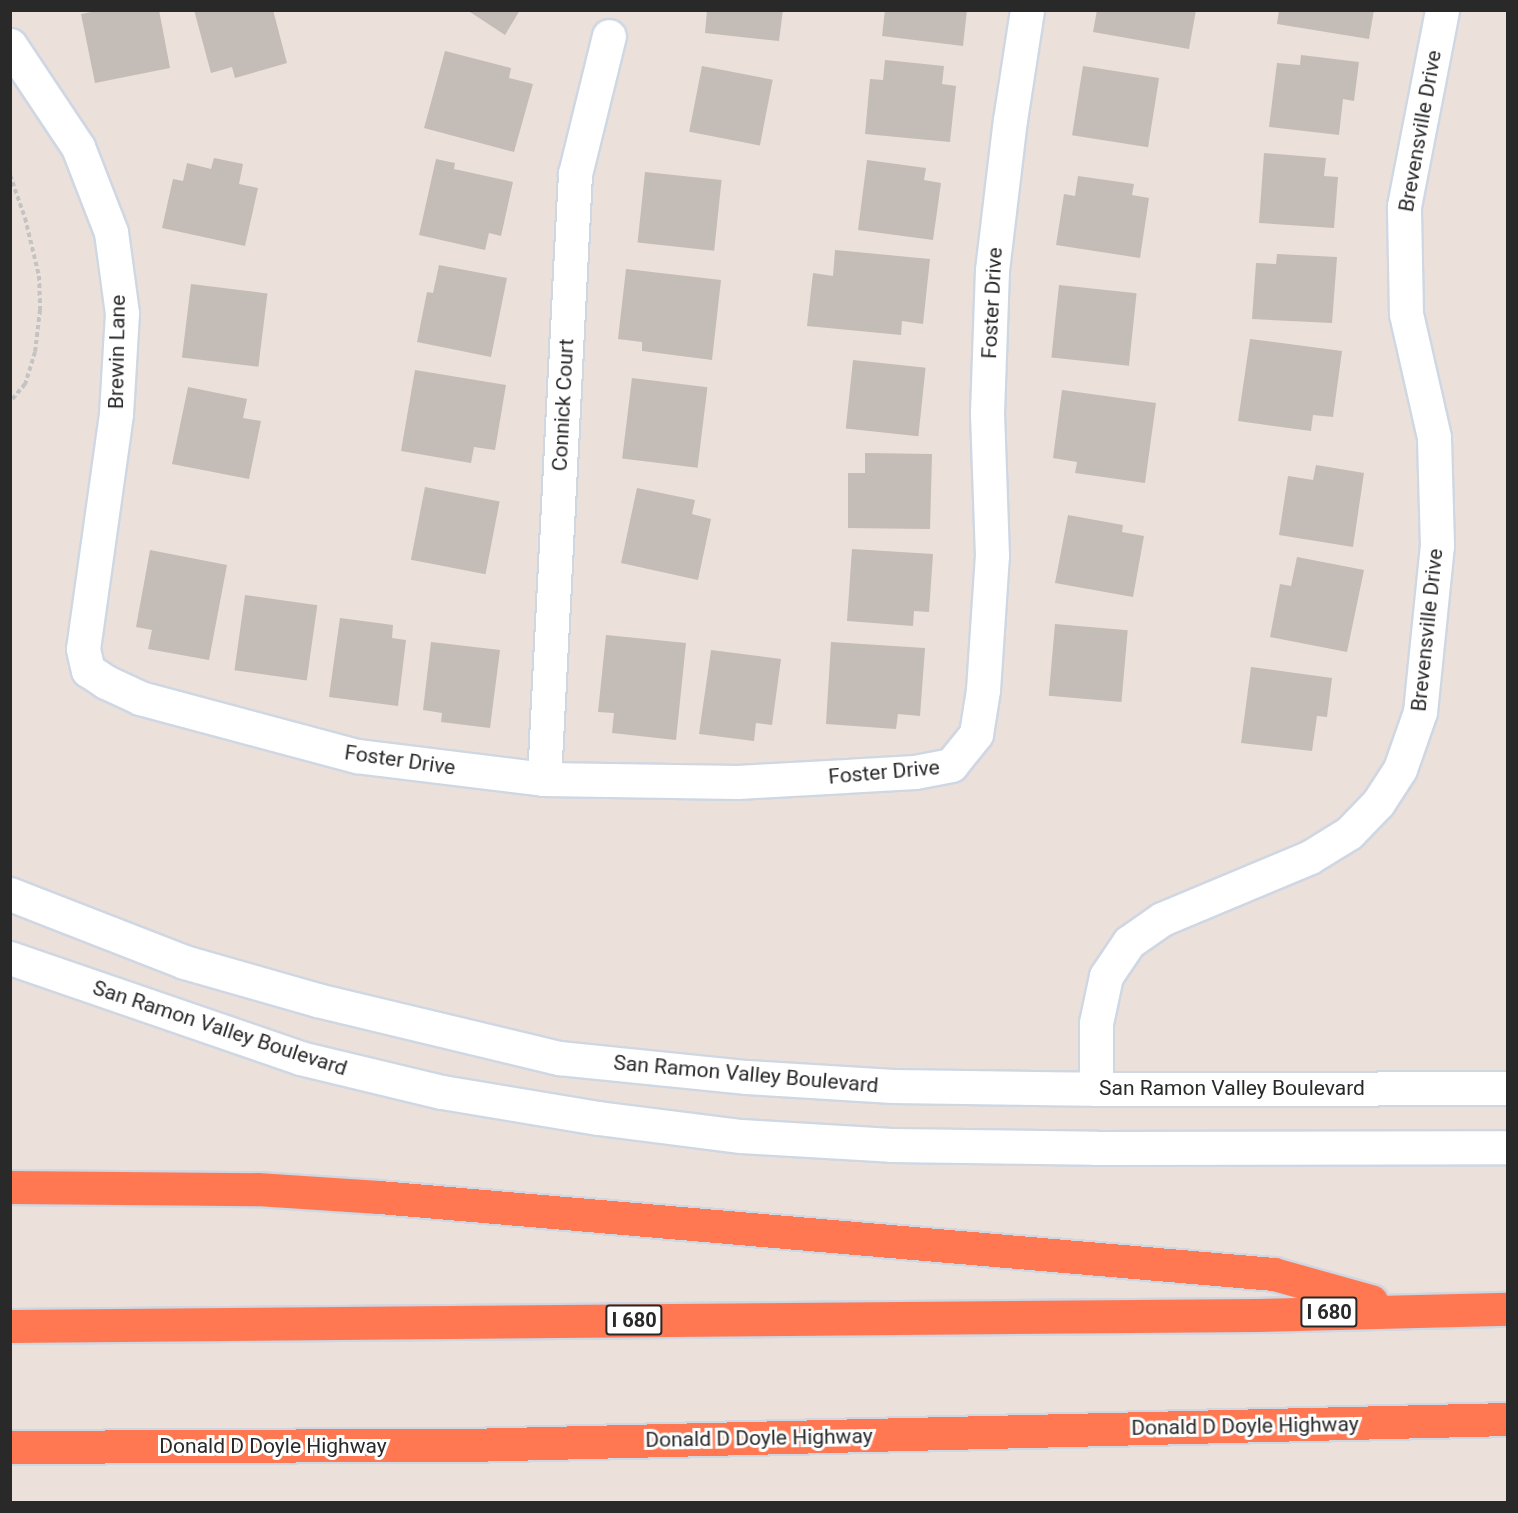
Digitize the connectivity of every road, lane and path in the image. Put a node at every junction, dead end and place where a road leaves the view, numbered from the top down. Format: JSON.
{"nodes":[{"id":1,"x":1027,"y":10,"type":"edge"},
{"id":2,"x":1442,"y":10,"type":"edge"},
{"id":3,"x":609,"y":36,"type":"dead end"},
{"id":4,"x":10,"y":45,"type":"edge"},
{"id":5,"x":10,"y":175,"type":"edge"},
{"id":6,"x":10,"y":402,"type":"edge"},
{"id":7,"x":83,"y":649,"type":"joint"},
{"id":8,"x":544,"y":779,"type":"junction"},
{"id":9,"x":10,"y":894,"type":"edge"},
{"id":10,"x":10,"y":958,"type":"edge"},
{"id":11,"x":1508,"y":1088,"type":"edge"},
{"id":12,"x":1096,"y":1089,"type":"junction"},
{"id":13,"x":1508,"y":1147,"type":"edge"},
{"id":14,"x":10,"y":1187,"type":"edge"},
{"id":15,"x":1508,"y":1309,"type":"edge"},
{"id":16,"x":1402,"y":1310,"type":"junction"},
{"id":17,"x":10,"y":1326,"type":"edge"},
{"id":18,"x":1508,"y":1419,"type":"edge"},
{"id":19,"x":18,"y":1453,"type":"edge"}],
"edges":[{"from":1,"to":8,"type":"street","name":"Foster Drive"},
{"from":2,"to":12,"type":"street","name":"Brevensville Drive"},
{"from":3,"to":8,"type":"street","name":"Connick Court"},
{"from":4,"to":7,"type":"street","name":"Brewin Lane"},
{"from":5,"to":6,"type":"path"},
{"from":7,"to":8,"type":"street","name":"Foster Drive"},
{"from":9,"to":12,"type":"street","name":"San Ramon Valley Boulevard"},
{"from":10,"to":13,"type":"street","name":"San Ramon Valley Boulevard"},
{"from":11,"to":12,"type":"street","name":"San Ramon Valley Boulevard"},
{"from":14,"to":16,"type":"highway"},
{"from":15,"to":16,"type":"highway","number":"I 680"},
{"from":16,"to":17,"type":"highway","number":"I 680"},
{"from":18,"to":19,"type":"highway","name":"Donald D Doyle Highway"}]}
